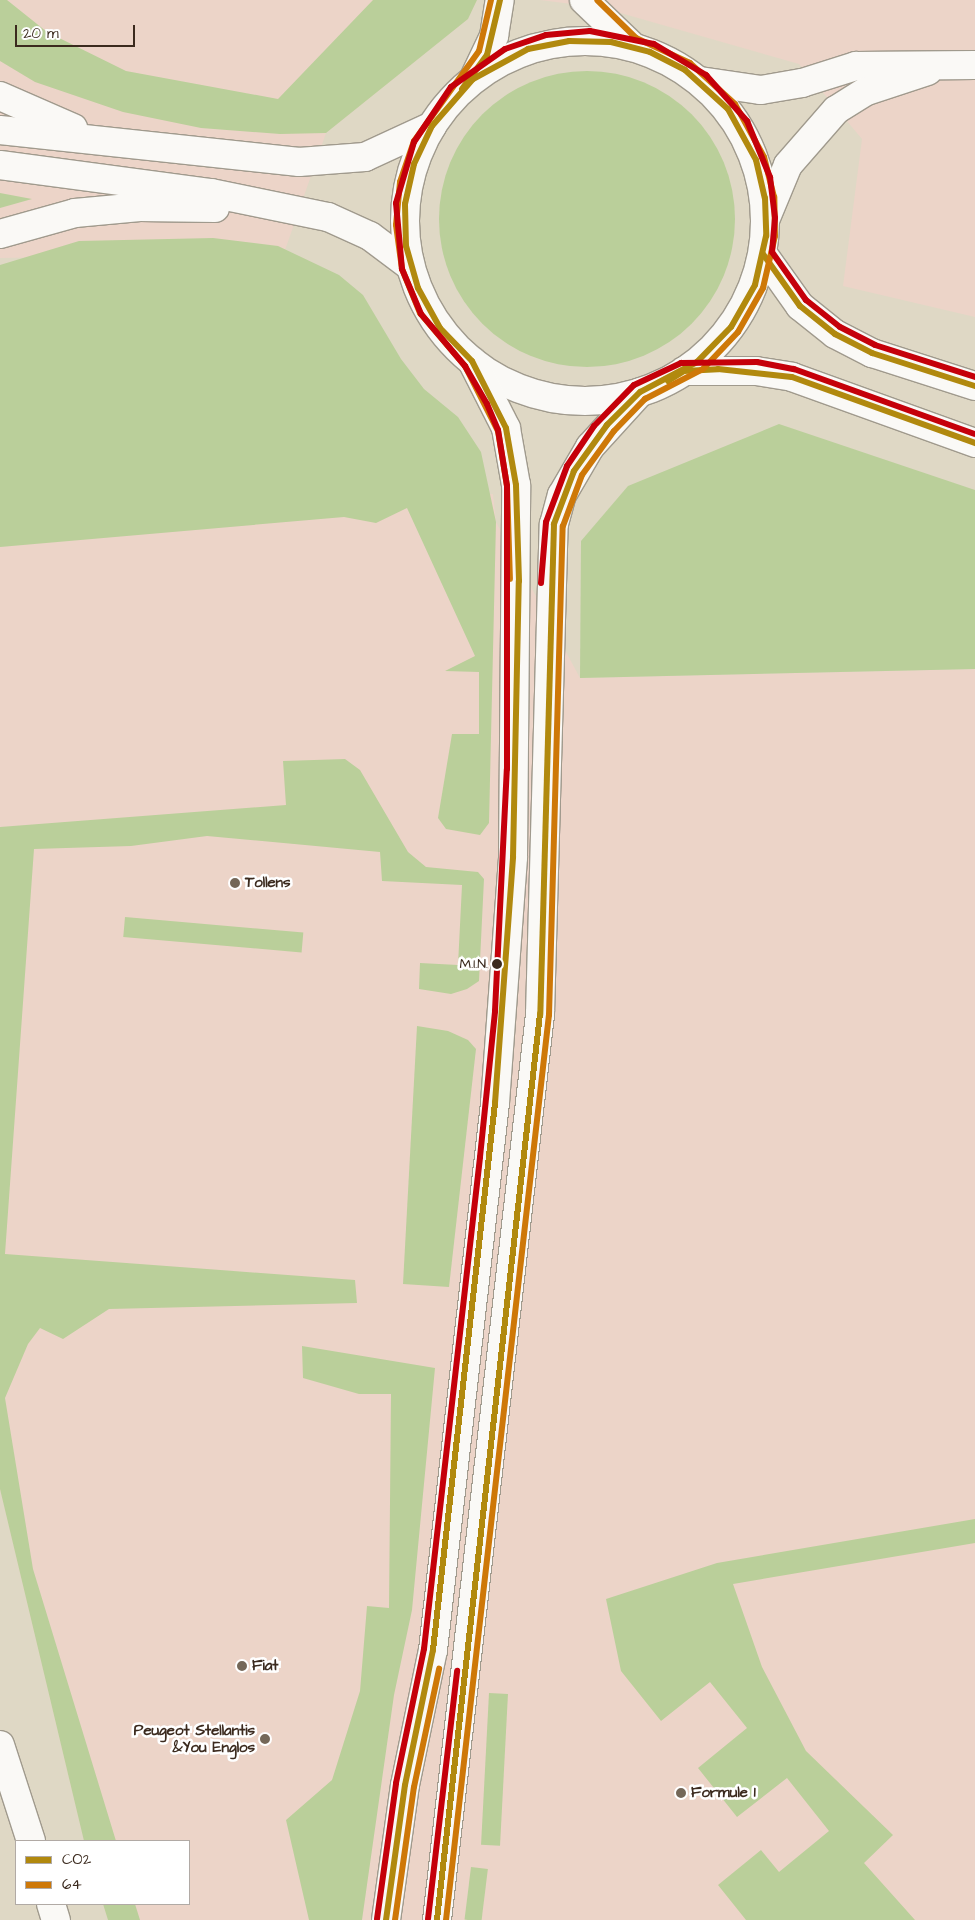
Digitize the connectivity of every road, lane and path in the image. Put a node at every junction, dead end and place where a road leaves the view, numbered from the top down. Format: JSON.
{"nodes":[{"id":1,"x":500,"y":0,"type":"edge"},
{"id":2,"x":584,"y":0,"type":"edge"},
{"id":3,"x":631,"y":45,"type":"junction"},
{"id":4,"x":965,"y":64,"type":"edge"},
{"id":5,"x":473,"y":79,"type":"junction"},
{"id":6,"x":700,"y":81,"type":"junction"},
{"id":7,"x":0,"y":96,"type":"edge"},
{"id":8,"x":432,"y":126,"type":"junction"},
{"id":9,"x":0,"y":130,"type":"edge"},
{"id":10,"x":99,"y":139,"type":"junction"},
{"id":11,"x":0,"y":165,"type":"edge"},
{"id":12,"x":288,"y":209,"type":"junction"},
{"id":13,"x":766,"y":218,"type":"junction"},
{"id":14,"x":0,"y":234,"type":"edge"},
{"id":15,"x":763,"y":254,"type":"junction"},
{"id":16,"x":410,"y":266,"type":"junction"},
{"id":17,"x":472,"y":361,"type":"junction"},
{"id":18,"x":684,"y":371,"type":"junction"},
{"id":19,"x":975,"y":386,"type":"edge"},
{"id":20,"x":640,"y":392,"type":"junction"},
{"id":21,"x":975,"y":443,"type":"edge"},
{"id":22,"x":0,"y":1745,"type":"edge"},
{"id":23,"x":31,"y":1840,"type":"edge"},
{"id":24,"x":51,"y":1905,"type":"edge"},
{"id":25,"x":56,"y":1920,"type":"edge"},
{"id":26,"x":386,"y":1920,"type":"edge"},
{"id":27,"x":437,"y":1920,"type":"edge"}],
"edges":[{"from":1,"to":5,"type":"main road"},
{"from":2,"to":3,"type":"main road"},
{"from":3,"to":5,"type":"main road"},
{"from":3,"to":6,"type":"main road"},
{"from":4,"to":6,"type":"main road"},
{"from":4,"to":13,"type":"main road"},
{"from":5,"to":8,"type":"main road"},
{"from":6,"to":13,"type":"main road"},
{"from":7,"to":10,"type":"main road"},
{"from":8,"to":10,"type":"main road"},
{"from":8,"to":16,"type":"main road"},
{"from":9,"to":10,"type":"main road"},
{"from":11,"to":12,"type":"main road"},
{"from":12,"to":14,"type":"main road"},
{"from":12,"to":16,"type":"main road"},
{"from":13,"to":15,"type":"main road"},
{"from":15,"to":18,"type":"main road"},
{"from":15,"to":19,"type":"main road"},
{"from":16,"to":17,"type":"main road"},
{"from":17,"to":20,"type":"main road"},
{"from":17,"to":26,"type":"main road"},
{"from":18,"to":20,"type":"main road"},
{"from":18,"to":21,"type":"main road"},
{"from":20,"to":27,"type":"main road"},
{"from":22,"to":23,"type":"main road"},
{"from":24,"to":25,"type":"main road"}]}
